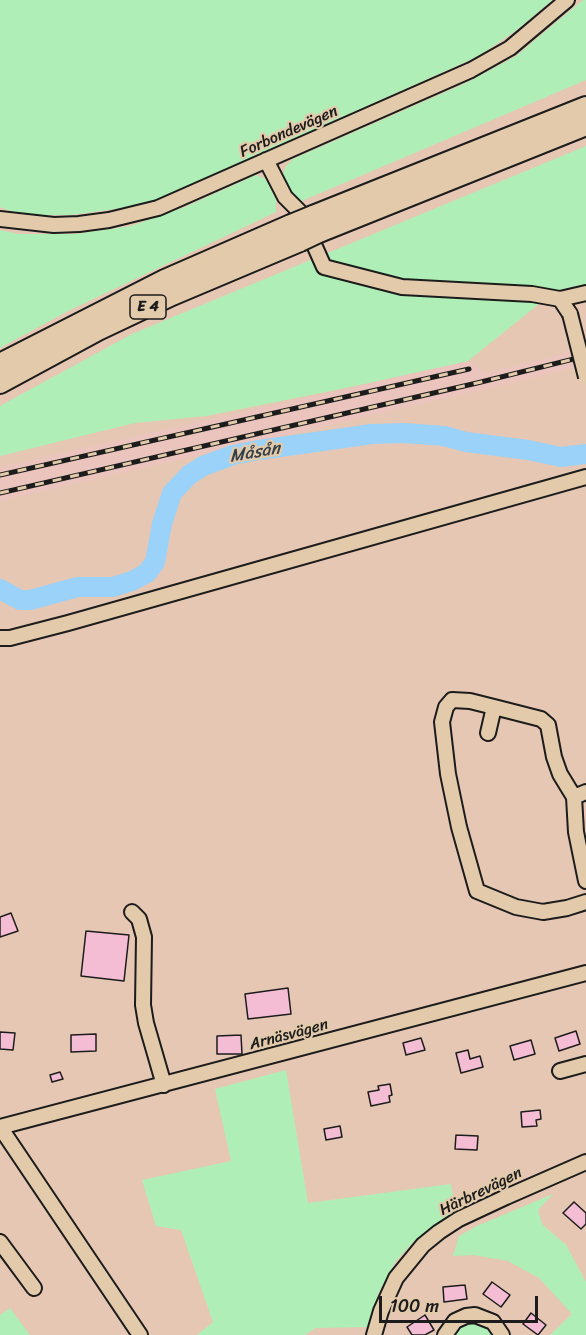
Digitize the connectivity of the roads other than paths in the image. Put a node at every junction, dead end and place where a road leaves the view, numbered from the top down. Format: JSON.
{"nodes":[{"id":1,"x":567,"y":0,"type":"edge"},
{"id":2,"x":586,"y":107,"type":"edge"},
{"id":3,"x":586,"y":125,"type":"edge"},
{"id":4,"x":266,"y":160,"type":"junction"},
{"id":5,"x":0,"y":219,"type":"edge"},
{"id":6,"x":316,"y":224,"type":"junction"},
{"id":7,"x":296,"y":233,"type":"junction"},
{"id":8,"x":586,"y":293,"type":"edge"},
{"id":9,"x":560,"y":299,"type":"junction"},
{"id":10,"x":0,"y":364,"type":"edge"},
{"id":11,"x":586,"y":377,"type":"edge"},
{"id":12,"x":0,"y":383,"type":"edge"},
{"id":13,"x":586,"y":477,"type":"edge"},
{"id":14,"x":0,"y":638,"type":"edge"},
{"id":15,"x":494,"y":707,"type":"junction"},
{"id":16,"x":488,"y":733,"type":"dead end"},
{"id":17,"x":580,"y":794,"type":"edge"},
{"id":18,"x":586,"y":880,"type":"edge"},
{"id":19,"x":586,"y":902,"type":"edge"},
{"id":20,"x":132,"y":912,"type":"dead end"},
{"id":21,"x":586,"y":973,"type":"edge"},
{"id":22,"x":586,"y":1064,"type":"edge"},
{"id":23,"x":560,"y":1071,"type":"dead end"},
{"id":24,"x":164,"y":1084,"type":"junction"},
{"id":25,"x":0,"y":1127,"type":"edge"},
{"id":26,"x":586,"y":1162,"type":"edge"},
{"id":27,"x":0,"y":1242,"type":"edge"},
{"id":28,"x":34,"y":1288,"type":"dead end"},
{"id":29,"x":140,"y":1335,"type":"edge"},
{"id":30,"x":374,"y":1335,"type":"edge"},
{"id":31,"x":445,"y":1335,"type":"edge"},
{"id":32,"x":502,"y":1335,"type":"edge"}],
"edges":[{"from":1,"to":4,"type":"street","name":"Forbondevägen"},
{"from":2,"to":6,"type":"highway","number":"E 4"},
{"from":3,"to":6,"type":"highway","number":"E 4"},
{"from":4,"to":5,"type":"street","name":"Forbondevägen"},
{"from":4,"to":9,"type":"street"},
{"from":6,"to":7,"type":"highway","number":"E 4","bridge":true},
{"from":7,"to":10,"type":"highway","number":"E 4"},
{"from":7,"to":12,"type":"highway","number":"E 4"},
{"from":8,"to":9,"type":"street"},
{"from":9,"to":11,"type":"street","bridge":true},
{"from":13,"to":14,"type":"street"},
{"from":15,"to":16,"type":"street"},
{"from":15,"to":17,"type":"street"},
{"from":15,"to":19,"type":"street"},
{"from":17,"to":18,"type":"street"},
{"from":20,"to":24,"type":"street"},
{"from":21,"to":24,"type":"street","name":"Arnäsvägen"},
{"from":22,"to":23,"type":"street"},
{"from":24,"to":25,"type":"street","name":"Arnäsvägen"},
{"from":25,"to":29,"type":"street"},
{"from":26,"to":30,"type":"street","name":"Härbrevägen"},
{"from":27,"to":28,"type":"street"},
{"from":31,"to":32,"type":"street"}]}
